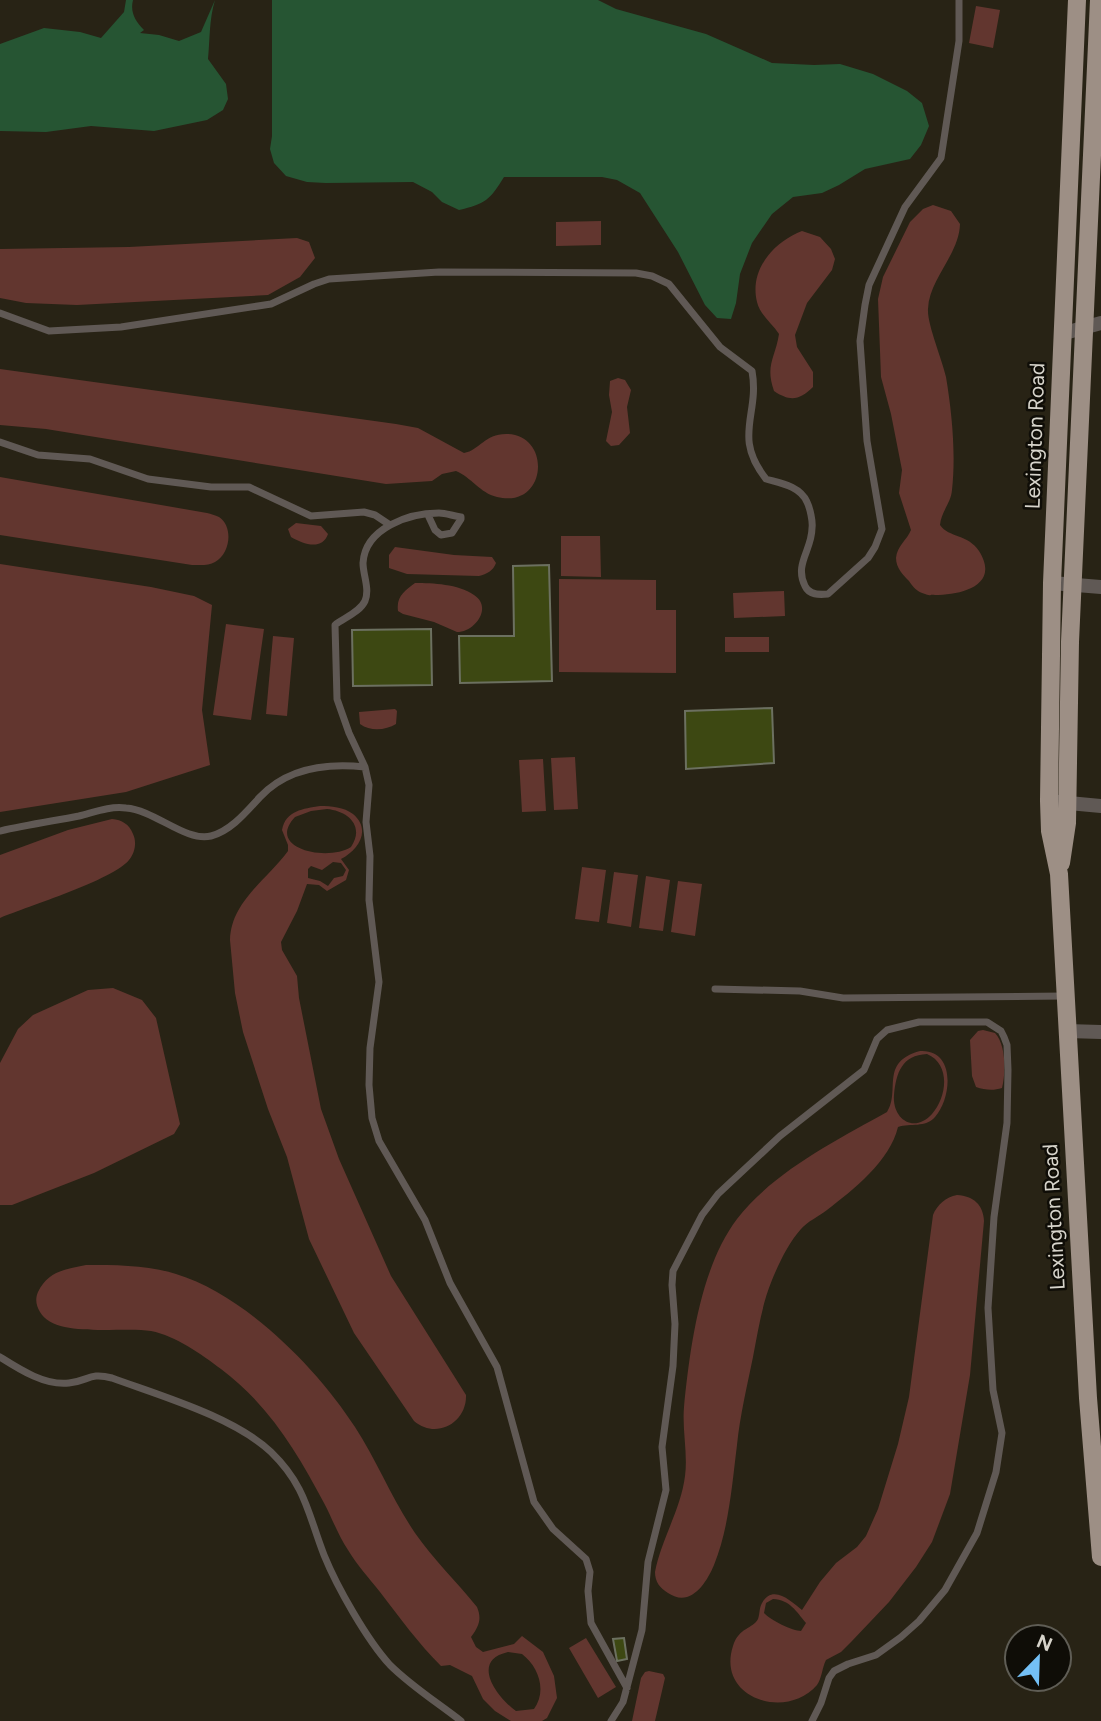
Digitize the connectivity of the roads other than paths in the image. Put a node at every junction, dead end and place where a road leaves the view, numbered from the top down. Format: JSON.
{"nodes":[{"id":1,"x":959,"y":0,"type":"edge"},
{"id":2,"x":1076,"y":0,"type":"edge"},
{"id":3,"x":1099,"y":0,"type":"edge"},
{"id":4,"x":1070,"y":131,"type":"junction"},
{"id":5,"x":1097,"y":138,"type":"edge"},
{"id":6,"x":0,"y":313,"type":"edge"},
{"id":7,"x":1093,"y":325,"type":"edge"},
{"id":8,"x":1062,"y":334,"type":"junction"},
{"id":9,"x":0,"y":442,"type":"edge"},
{"id":10,"x":428,"y":514,"type":"junction"},
{"id":11,"x":390,"y":525,"type":"junction"},
{"id":12,"x":1052,"y":583,"type":"junction"},
{"id":13,"x":1072,"y":585,"type":"junction"},
{"id":14,"x":1101,"y":587,"type":"edge"},
{"id":15,"x":365,"y":767,"type":"junction"},
{"id":16,"x":1058,"y":802,"type":"junction"},
{"id":17,"x":1101,"y":806,"type":"edge"},
{"id":18,"x":0,"y":831,"type":"edge"},
{"id":19,"x":715,"y":989,"type":"dead end"},
{"id":20,"x":1065,"y":996,"type":"junction"},
{"id":21,"x":1067,"y":1031,"type":"junction"},
{"id":22,"x":1101,"y":1032,"type":"edge"},
{"id":23,"x":0,"y":1357,"type":"edge"},
{"id":24,"x":1101,"y":1557,"type":"edge"},
{"id":25,"x":627,"y":1688,"type":"junction"},
{"id":26,"x":611,"y":1720,"type":"edge"},
{"id":27,"x":461,"y":1721,"type":"edge"},
{"id":28,"x":812,"y":1721,"type":"edge"}],
"edges":[{"from":1,"to":6,"type":"lane"},
{"from":2,"to":4,"type":"main road","name":"Lexington Road"},
{"from":3,"to":5,"type":"main road","name":"Lexington Road"},
{"from":4,"to":5,"type":"street"},
{"from":4,"to":8,"type":"main road","name":"Lexington Road"},
{"from":5,"to":7,"type":"main road","name":"Lexington Road"},
{"from":7,"to":8,"type":"street"},
{"from":7,"to":13,"type":"main road","name":"Lexington Road"},
{"from":8,"to":12,"type":"main road","name":"Lexington Road"},
{"from":9,"to":11,"type":"lane"},
{"from":10,"to":10,"type":"lane"},
{"from":10,"to":11,"type":"lane"},
{"from":11,"to":15,"type":"lane"},
{"from":12,"to":13,"type":"street"},
{"from":12,"to":16,"type":"main road","name":"Lexington Road"},
{"from":13,"to":14,"type":"street"},
{"from":13,"to":16,"type":"main road","name":"Lexington Road"},
{"from":15,"to":18,"type":"lane"},
{"from":15,"to":25,"type":"lane"},
{"from":16,"to":17,"type":"street"},
{"from":16,"to":20,"type":"main road","name":"Lexington Road"},
{"from":19,"to":20,"type":"lane"},
{"from":20,"to":21,"type":"main road","name":"Lexington Road"},
{"from":21,"to":22,"type":"street"},
{"from":21,"to":24,"type":"main road","name":"Lexington Road"},
{"from":23,"to":27,"type":"lane"},
{"from":25,"to":26,"type":"lane"},
{"from":25,"to":28,"type":"lane"}]}
